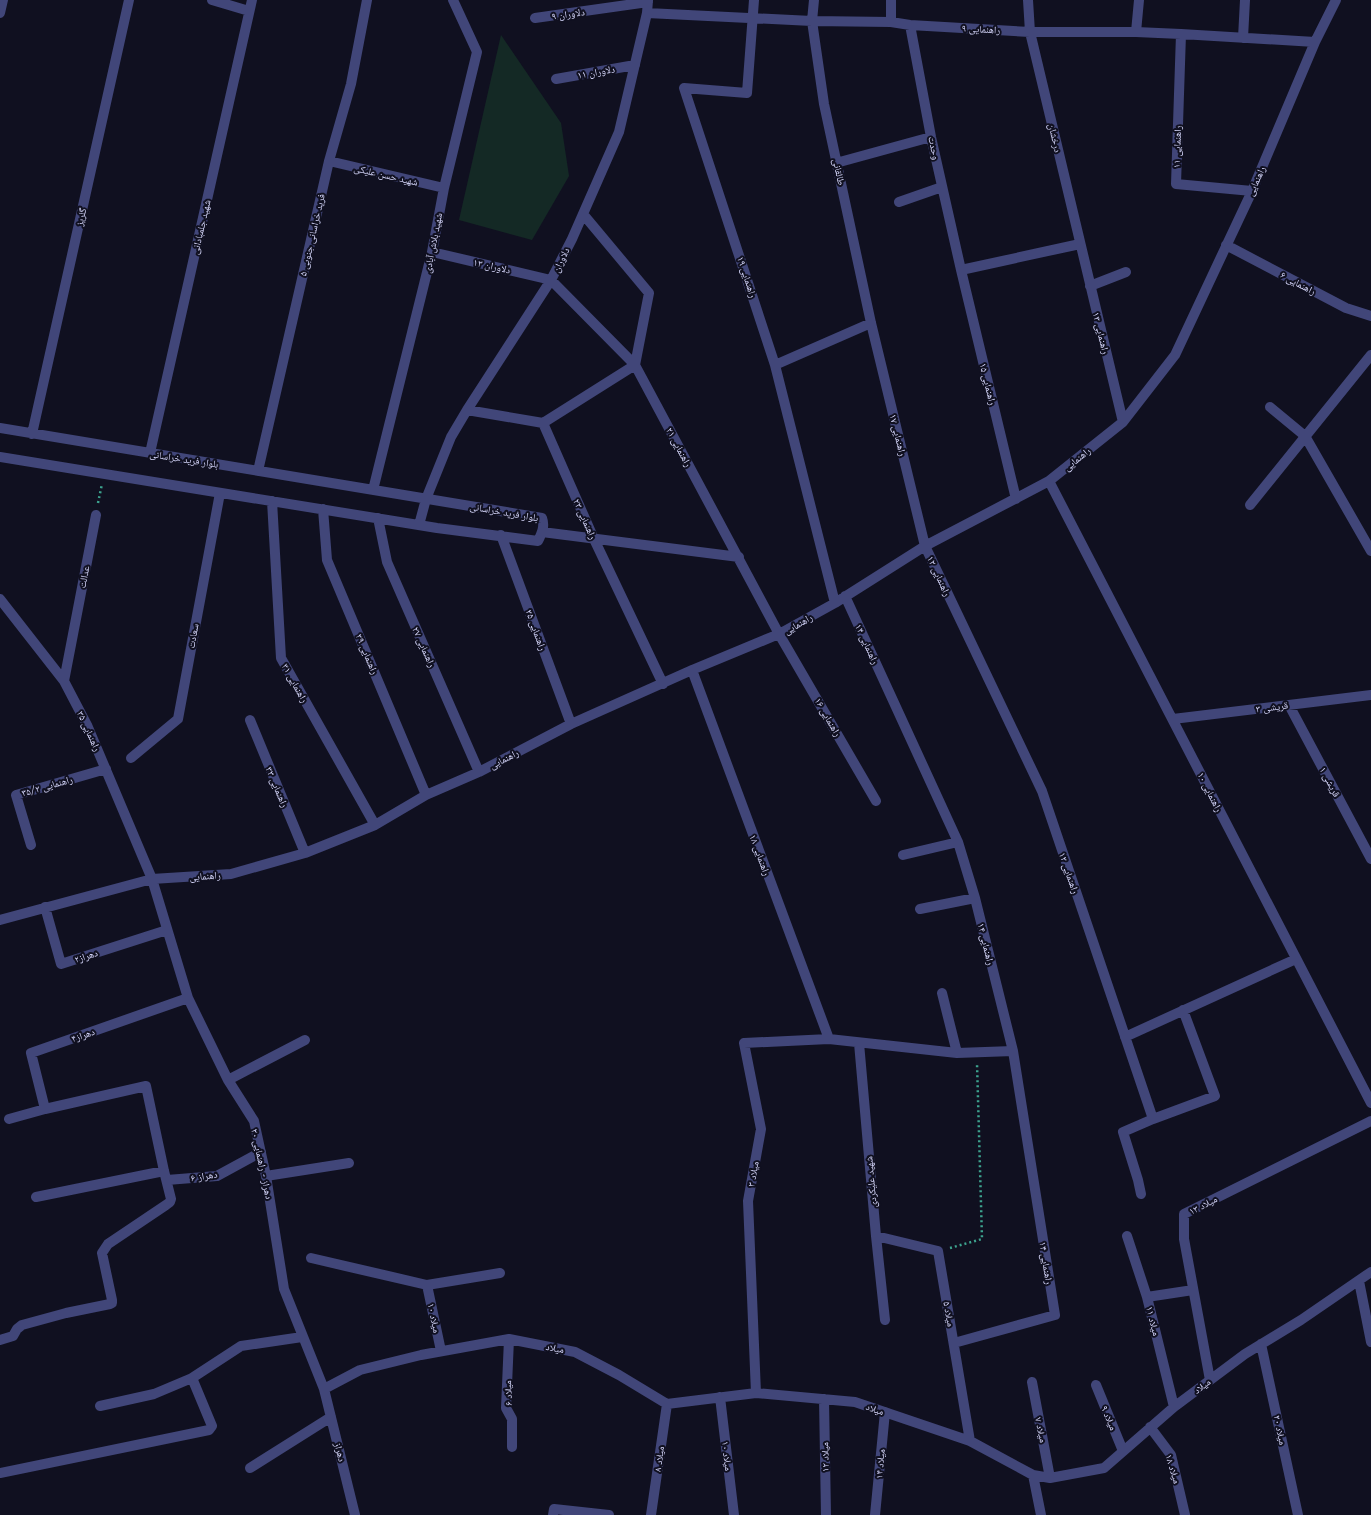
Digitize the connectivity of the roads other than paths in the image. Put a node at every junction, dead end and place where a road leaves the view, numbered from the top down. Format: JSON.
{"nodes":[{"id":1,"x":3,"y":0,"type":"edge"},
{"id":2,"x":129,"y":0,"type":"edge"},
{"id":3,"x":212,"y":0,"type":"edge"},
{"id":4,"x":252,"y":0,"type":"edge"},
{"id":5,"x":367,"y":0,"type":"edge"},
{"id":6,"x":453,"y":0,"type":"edge"},
{"id":7,"x":754,"y":0,"type":"edge"},
{"id":8,"x":814,"y":0,"type":"edge"},
{"id":9,"x":891,"y":0,"type":"edge"},
{"id":10,"x":1028,"y":0,"type":"edge"},
{"id":11,"x":1139,"y":0,"type":"edge"},
{"id":12,"x":1245,"y":0,"type":"edge"},
{"id":13,"x":1336,"y":0,"type":"edge"},
{"id":14,"x":648,"y":1,"type":"edge"},
{"id":15,"x":249,"y":11,"type":"junction"},
{"id":16,"x":0,"y":13,"type":"edge"},
{"id":17,"x":647,"y":13,"type":"junction"},
{"id":18,"x":535,"y":18,"type":"dead end"},
{"id":19,"x":753,"y":19,"type":"junction"},
{"id":20,"x":812,"y":21,"type":"junction"},
{"id":21,"x":891,"y":22,"type":"junction"},
{"id":22,"x":910,"y":25,"type":"junction"},
{"id":23,"x":1030,"y":32,"type":"junction"},
{"id":24,"x":1136,"y":32,"type":"junction"},
{"id":25,"x":1181,"y":34,"type":"junction"},
{"id":26,"x":1243,"y":38,"type":"junction"},
{"id":27,"x":1315,"y":42,"type":"junction"},
{"id":28,"x":635,"y":65,"type":"junction"},
{"id":29,"x":556,"y":79,"type":"dead end"},
{"id":30,"x":931,"y":137,"type":"junction"},
{"id":31,"x":329,"y":161,"type":"junction"},
{"id":32,"x":836,"y":163,"type":"junction"},
{"id":33,"x":444,"y":188,"type":"junction"},
{"id":34,"x":942,"y":188,"type":"junction"},
{"id":35,"x":1252,"y":191,"type":"junction"},
{"id":36,"x":899,"y":202,"type":"dead end"},
{"id":37,"x":583,"y":214,"type":"junction"},
{"id":38,"x":1080,"y":244,"type":"junction"},
{"id":39,"x":1226,"y":245,"type":"junction"},
{"id":40,"x":432,"y":252,"type":"junction"},
{"id":41,"x":961,"y":270,"type":"junction"},
{"id":42,"x":1126,"y":272,"type":"dead end"},
{"id":43,"x":551,"y":280,"type":"junction"},
{"id":44,"x":1090,"y":286,"type":"junction"},
{"id":45,"x":1371,"y":316,"type":"edge"},
{"id":46,"x":870,"y":323,"type":"junction"},
{"id":47,"x":1371,"y":355,"type":"edge"},
{"id":48,"x":635,"y":365,"type":"junction"},
{"id":49,"x":775,"y":365,"type":"junction"},
{"id":50,"x":1270,"y":407,"type":"dead end"},
{"id":51,"x":467,"y":410,"type":"junction"},
{"id":52,"x":543,"y":422,"type":"junction"},
{"id":53,"x":1123,"y":422,"type":"junction"},
{"id":54,"x":0,"y":428,"type":"edge"},
{"id":55,"x":32,"y":434,"type":"junction"},
{"id":56,"x":1305,"y":436,"type":"junction"},
{"id":57,"x":150,"y":453,"type":"junction"},
{"id":58,"x":0,"y":457,"type":"edge"},
{"id":59,"x":258,"y":471,"type":"junction"},
{"id":60,"x":1049,"y":481,"type":"junction"},
{"id":61,"x":373,"y":490,"type":"junction"},
{"id":62,"x":220,"y":492,"type":"junction"},
{"id":63,"x":426,"y":499,"type":"junction"},
{"id":64,"x":1016,"y":499,"type":"junction"},
{"id":65,"x":272,"y":501,"type":"junction"},
{"id":66,"x":1250,"y":505,"type":"dead end"},
{"id":67,"x":323,"y":510,"type":"junction"},
{"id":68,"x":96,"y":515,"type":"road end"},
{"id":69,"x":378,"y":518,"type":"junction"},
{"id":70,"x":419,"y":525,"type":"junction"},
{"id":71,"x":542,"y":532,"type":"junction"},
{"id":72,"x":502,"y":536,"type":"junction"},
{"id":73,"x":594,"y":539,"type":"junction"},
{"id":74,"x":925,"y":546,"type":"junction"},
{"id":75,"x":1371,"y":552,"type":"edge"},
{"id":76,"x":739,"y":557,"type":"junction"},
{"id":77,"x":845,"y":596,"type":"junction"},
{"id":78,"x":0,"y":599,"type":"edge"},
{"id":79,"x":835,"y":603,"type":"junction"},
{"id":80,"x":779,"y":634,"type":"junction"},
{"id":81,"x":692,"y":670,"type":"junction"},
{"id":82,"x":64,"y":681,"type":"junction"},
{"id":83,"x":663,"y":684,"type":"junction"},
{"id":84,"x":1371,"y":695,"type":"edge"},
{"id":85,"x":1289,"y":705,"type":"junction"},
{"id":86,"x":1173,"y":719,"type":"junction"},
{"id":87,"x":250,"y":720,"type":"dead end"},
{"id":88,"x":571,"y":724,"type":"junction"},
{"id":89,"x":131,"y":758,"type":"dead end"},
{"id":90,"x":106,"y":769,"type":"junction"},
{"id":91,"x":479,"y":772,"type":"junction"},
{"id":92,"x":426,"y":795,"type":"junction"},
{"id":93,"x":876,"y":801,"type":"dead end"},
{"id":94,"x":375,"y":825,"type":"junction"},
{"id":95,"x":958,"y":842,"type":"junction"},
{"id":96,"x":31,"y":845,"type":"dead end"},
{"id":97,"x":305,"y":853,"type":"junction"},
{"id":98,"x":903,"y":855,"type":"dead end"},
{"id":99,"x":1371,"y":859,"type":"edge"},
{"id":100,"x":152,"y":879,"type":"junction"},
{"id":101,"x":974,"y":898,"type":"junction"},
{"id":102,"x":45,"y":907,"type":"junction"},
{"id":103,"x":920,"y":909,"type":"dead end"},
{"id":104,"x":0,"y":920,"type":"edge"},
{"id":105,"x":167,"y":930,"type":"junction"},
{"id":106,"x":1296,"y":959,"type":"junction"},
{"id":107,"x":942,"y":993,"type":"dead end"},
{"id":108,"x":188,"y":998,"type":"junction"},
{"id":109,"x":1183,"y":1010,"type":"junction"},
{"id":110,"x":1125,"y":1037,"type":"junction"},
{"id":111,"x":829,"y":1039,"type":"junction"},
{"id":112,"x":304,"y":1040,"type":"dead end"},
{"id":113,"x":859,"y":1043,"type":"junction"},
{"id":114,"x":1013,"y":1051,"type":"junction"},
{"id":115,"x":957,"y":1053,"type":"junction"},
{"id":116,"x":228,"y":1080,"type":"junction"},
{"id":117,"x":1371,"y":1103,"type":"edge"},
{"id":118,"x":45,"y":1109,"type":"junction"},
{"id":119,"x":9,"y":1119,"type":"dead end"},
{"id":120,"x":1153,"y":1119,"type":"junction"},
{"id":121,"x":1371,"y":1121,"type":"edge"},
{"id":122,"x":261,"y":1152,"type":"junction"},
{"id":123,"x":349,"y":1163,"type":"dead end"},
{"id":124,"x":165,"y":1176,"type":"junction"},
{"id":125,"x":266,"y":1176,"type":"junction"},
{"id":126,"x":1141,"y":1194,"type":"dead end"},
{"id":127,"x":36,"y":1197,"type":"dead end"},
{"id":128,"x":876,"y":1236,"type":"junction"},
{"id":129,"x":1127,"y":1236,"type":"dead end"},
{"id":130,"x":311,"y":1258,"type":"dead end"},
{"id":131,"x":1371,"y":1272,"type":"edge"},
{"id":132,"x":500,"y":1273,"type":"dead end"},
{"id":133,"x":1359,"y":1281,"type":"junction"},
{"id":134,"x":427,"y":1285,"type":"junction"},
{"id":135,"x":1194,"y":1290,"type":"junction"},
{"id":136,"x":1147,"y":1297,"type":"junction"},
{"id":137,"x":885,"y":1320,"type":"dead end"},
{"id":138,"x":302,"y":1337,"type":"junction"},
{"id":139,"x":508,"y":1339,"type":"junction"},
{"id":140,"x":0,"y":1340,"type":"edge"},
{"id":141,"x":1371,"y":1342,"type":"edge"},
{"id":142,"x":954,"y":1343,"type":"junction"},
{"id":143,"x":1261,"y":1344,"type":"junction"},
{"id":144,"x":441,"y":1351,"type":"junction"},
{"id":145,"x":192,"y":1378,"type":"junction"},
{"id":146,"x":1210,"y":1380,"type":"junction"},
{"id":147,"x":1032,"y":1382,"type":"dead end"},
{"id":148,"x":1096,"y":1385,"type":"dead end"},
{"id":149,"x":324,"y":1389,"type":"junction"},
{"id":150,"x":756,"y":1393,"type":"junction"},
{"id":151,"x":720,"y":1397,"type":"junction"},
{"id":152,"x":824,"y":1399,"type":"junction"},
{"id":153,"x":667,"y":1404,"type":"junction"},
{"id":154,"x":100,"y":1406,"type":"dead end"},
{"id":155,"x":1174,"y":1407,"type":"junction"},
{"id":156,"x":885,"y":1412,"type":"junction"},
{"id":157,"x":331,"y":1417,"type":"junction"},
{"id":158,"x":1150,"y":1427,"type":"junction"},
{"id":159,"x":970,"y":1441,"type":"junction"},
{"id":160,"x":512,"y":1447,"type":"dead end"},
{"id":161,"x":1123,"y":1451,"type":"junction"},
{"id":162,"x":250,"y":1468,"type":"dead end"},
{"id":163,"x":0,"y":1473,"type":"edge"},
{"id":164,"x":1033,"y":1475,"type":"junction"},
{"id":165,"x":1050,"y":1478,"type":"junction"},
{"id":166,"x":554,"y":1512,"type":"edge"},
{"id":167,"x":355,"y":1515,"type":"edge"},
{"id":168,"x":608,"y":1515,"type":"edge"},
{"id":169,"x":651,"y":1515,"type":"edge"},
{"id":170,"x":734,"y":1515,"type":"edge"},
{"id":171,"x":826,"y":1515,"type":"edge"},
{"id":172,"x":875,"y":1515,"type":"edge"},
{"id":173,"x":1041,"y":1515,"type":"edge"},
{"id":174,"x":1185,"y":1515,"type":"edge"},
{"id":175,"x":1298,"y":1515,"type":"edge"}],
"edges":[{"from":1,"to":16,"type":"street"},
{"from":2,"to":55,"type":"street","name":"گلریز"},
{"from":3,"to":15,"type":"street"},
{"from":4,"to":15,"type":"street","name":"شهید جلمبادانی"},
{"from":5,"to":31,"type":"street","name":"فرید خراسانی جنوبی ۵"},
{"from":6,"to":33,"type":"street","name":"شهید بلاش آبادی"},
{"from":7,"to":19,"type":"street"},
{"from":8,"to":20,"type":"street","name":"طالقانی"},
{"from":9,"to":21,"type":"street"},
{"from":10,"to":23,"type":"street","name":"درخشان"},
{"from":11,"to":24,"type":"street"},
{"from":12,"to":26,"type":"street"},
{"from":13,"to":27,"type":"street","name":"راهنمایی"},
{"from":14,"to":17,"type":"street","name":"دلاوران"},
{"from":14,"to":18,"type":"street","name":"دلاوران ۹"},
{"from":15,"to":57,"type":"street","name":"شهید جلمبادانی"},
{"from":17,"to":19,"type":"street","name":"راهنمایی ۹"},
{"from":17,"to":28,"type":"street","name":"دلاوران"},
{"from":19,"to":20,"type":"street","name":"راهنمایی ۹"},
{"from":19,"to":49,"type":"street","name":"راهنمایی ۱۹"},
{"from":20,"to":21,"type":"street","name":"راهنمایی ۹"},
{"from":20,"to":32,"type":"street","name":"طالقانی"},
{"from":21,"to":22,"type":"street","name":"راهنمایی ۹"},
{"from":22,"to":23,"type":"street","name":"راهنمایی ۹"},
{"from":22,"to":30,"type":"street","name":"وحدت"},
{"from":23,"to":24,"type":"street","name":"راهنمایی ۹"},
{"from":23,"to":38,"type":"street","name":"درخشان"},
{"from":24,"to":25,"type":"street","name":"راهنمایی ۹"},
{"from":25,"to":26,"type":"street","name":"راهنمایی ۹"},
{"from":25,"to":35,"type":"street","name":"راهنمایی ۱۱"},
{"from":26,"to":27,"type":"street","name":"راهنمایی ۹"},
{"from":27,"to":35,"type":"street","name":"راهنمایی"},
{"from":28,"to":29,"type":"street","name":"دلاوران ۱۱"},
{"from":28,"to":37,"type":"street","name":"دلاوران"},
{"from":30,"to":32,"type":"street"},
{"from":30,"to":34,"type":"street","name":"وحدت"},
{"from":31,"to":33,"type":"street","name":"شهید حسن علیکی"},
{"from":31,"to":59,"type":"street","name":"فرید خراسانی جنوبی ۵"},
{"from":32,"to":46,"type":"street","name":"طالقانی"},
{"from":33,"to":40,"type":"street","name":"شهید بلاش آبادی"},
{"from":34,"to":36,"type":"street"},
{"from":34,"to":41,"type":"street","name":"وحدت"},
{"from":35,"to":39,"type":"street","name":"راهنمایی"},
{"from":37,"to":43,"type":"street","name":"دلاوران"},
{"from":37,"to":48,"type":"street"},
{"from":38,"to":41,"type":"street"},
{"from":38,"to":44,"type":"street","name":"راهنمایی ۱۳"},
{"from":39,"to":45,"type":"street","name":"راهنمایی ۶"},
{"from":39,"to":53,"type":"street","name":"راهنمایی"},
{"from":40,"to":43,"type":"street","name":"دلاوران ۱۳"},
{"from":40,"to":61,"type":"street","name":"شهید بلاش آبادی"},
{"from":41,"to":64,"type":"street","name":"راهنمایی ۱۵"},
{"from":42,"to":44,"type":"street"},
{"from":43,"to":48,"type":"street","name":"راهنمایی ۲۱"},
{"from":43,"to":51,"type":"street","name":"دلاوران"},
{"from":44,"to":53,"type":"street","name":"راهنمایی ۱۳"},
{"from":46,"to":49,"type":"street"},
{"from":46,"to":74,"type":"street","name":"راهنمایی ۱۷"},
{"from":47,"to":56,"type":"street"},
{"from":48,"to":52,"type":"street"},
{"from":48,"to":76,"type":"street","name":"راهنمایی ۲۱"},
{"from":49,"to":79,"type":"street","name":"راهنمایی ۱۹"},
{"from":50,"to":56,"type":"street"},
{"from":51,"to":52,"type":"street"},
{"from":51,"to":63,"type":"street","name":"دلاوران"},
{"from":52,"to":73,"type":"street","name":"راهنمایی ۲۳"},
{"from":53,"to":60,"type":"street","name":"راهنمایی"},
{"from":54,"to":55,"type":"street","name":"بلوار فرید خراسانی"},
{"from":55,"to":57,"type":"street","name":"بلوار فرید خراسانی"},
{"from":56,"to":66,"type":"street"},
{"from":56,"to":75,"type":"street"},
{"from":57,"to":59,"type":"street","name":"بلوار فرید خراسانی"},
{"from":58,"to":62,"type":"street","name":"بلوار فرید خراسانی"},
{"from":59,"to":61,"type":"street","name":"بلوار فرید خراسانی"},
{"from":60,"to":64,"type":"street","name":"راهنمایی"},
{"from":60,"to":86,"type":"street","name":"راهنمایی ۱۰"},
{"from":61,"to":63,"type":"street","name":"بلوار فرید خراسانی"},
{"from":62,"to":65,"type":"street","name":"بلوار فرید خراسانی"},
{"from":62,"to":89,"type":"street","name":"سعادت"},
{"from":63,"to":70,"type":"street","name":"دلاوران"},
{"from":63,"to":71,"type":"street","name":"بلوار فرید خراسانی"},
{"from":64,"to":74,"type":"street","name":"راهنمایی"},
{"from":65,"to":67,"type":"street","name":"بلوار فرید خراسانی"},
{"from":65,"to":94,"type":"street","name":"راهنمایی ۳۱"},
{"from":67,"to":69,"type":"street","name":"بلوار فرید خراسانی"},
{"from":67,"to":92,"type":"street","name":"راهنمایی ۲۹"},
{"from":68,"to":82,"type":"street","name":"عدالت"},
{"from":69,"to":70,"type":"street","name":"بلوار فرید خراسانی"},
{"from":69,"to":91,"type":"street","name":"راهنمایی ۲۷"},
{"from":70,"to":72,"type":"street","name":"بلوار فرید خراسانی"},
{"from":71,"to":72,"type":"street","name":"بلوار فرید خراسانی"},
{"from":71,"to":73,"type":"street"},
{"from":72,"to":88,"type":"street","name":"راهنمایی ۲۵"},
{"from":73,"to":76,"type":"street"},
{"from":73,"to":83,"type":"street","name":"راهنمایی ۲۳"},
{"from":74,"to":77,"type":"street","name":"راهنمایی"},
{"from":74,"to":110,"type":"street","name":"راهنمایی ۱۲"},
{"from":76,"to":80,"type":"street","name":"راهنمایی ۲۱"},
{"from":77,"to":79,"type":"street","name":"راهنمایی"},
{"from":77,"to":95,"type":"street","name":"راهنمایی ۱۴"},
{"from":78,"to":82,"type":"street","name":"راهنمایی ۳۵"},
{"from":79,"to":80,"type":"street","name":"راهنمایی"},
{"from":80,"to":81,"type":"street","name":"راهنمایی"},
{"from":80,"to":93,"type":"street","name":"راهنمایی ۱۶"},
{"from":81,"to":83,"type":"street","name":"راهنمایی"},
{"from":81,"to":111,"type":"street","name":"راهنمایی ۱۸"},
{"from":82,"to":90,"type":"street","name":"راهنمایی ۳۵"},
{"from":83,"to":88,"type":"street","name":"راهنمایی"},
{"from":84,"to":85,"type":"street","name":"قریشی ۳"},
{"from":85,"to":86,"type":"street","name":"قریشی ۳"},
{"from":85,"to":99,"type":"street","name":"قریشی ۱"},
{"from":86,"to":106,"type":"street","name":"راهنمایی ۱۰"},
{"from":87,"to":97,"type":"street","name":"راهنمایی ۳۳"},
{"from":88,"to":91,"type":"street","name":"راهنمایی"},
{"from":90,"to":96,"type":"street","name":"راهنمایی ۳۵/۲"},
{"from":90,"to":100,"type":"street","name":"راهنمایی ۳۵"},
{"from":91,"to":92,"type":"street","name":"راهنمایی"},
{"from":92,"to":94,"type":"street","name":"راهنمایی"},
{"from":94,"to":97,"type":"street","name":"راهنمایی"},
{"from":95,"to":98,"type":"street"},
{"from":95,"to":101,"type":"street","name":"راهنمایی ۱۴"},
{"from":97,"to":100,"type":"street","name":"راهنمایی"},
{"from":100,"to":102,"type":"street","name":"راهنمایی"},
{"from":100,"to":105,"type":"street","name":"دهراز - راهنمایی ۲۰"},
{"from":101,"to":103,"type":"street"},
{"from":101,"to":114,"type":"street","name":"راهنمایی ۱۴"},
{"from":102,"to":104,"type":"street","name":"راهنمایی"},
{"from":102,"to":105,"type":"street","name":"دهراز۲"},
{"from":105,"to":108,"type":"street","name":"دهراز - راهنمایی ۲۰"},
{"from":106,"to":109,"type":"street"},
{"from":106,"to":117,"type":"street","name":"راهنمایی ۱۰"},
{"from":107,"to":115,"type":"street"},
{"from":108,"to":116,"type":"street","name":"دهراز - راهنمایی ۲۰"},
{"from":108,"to":118,"type":"street","name":"دهراز۴"},
{"from":109,"to":110,"type":"street"},
{"from":109,"to":120,"type":"street"},
{"from":110,"to":120,"type":"street","name":"راهنمایی ۱۲"},
{"from":111,"to":113,"type":"street"},
{"from":111,"to":150,"type":"street","name":"میلاد ۳"},
{"from":112,"to":116,"type":"street"},
{"from":113,"to":115,"type":"street"},
{"from":113,"to":128,"type":"street","name":"شهید علیکردی"},
{"from":114,"to":115,"type":"street"},
{"from":114,"to":142,"type":"street","name":"راهنمایی ۱۴"},
{"from":116,"to":122,"type":"street","name":"دهراز - راهنمایی ۲۰"},
{"from":118,"to":119,"type":"street"},
{"from":118,"to":124,"type":"street"},
{"from":120,"to":126,"type":"street"},
{"from":121,"to":135,"type":"street","name":"میلاد ۱۳"},
{"from":122,"to":124,"type":"street","name":"دهراز ۶"},
{"from":122,"to":125,"type":"street","name":"دهراز - راهنمایی ۲۰"},
{"from":123,"to":125,"type":"street"},
{"from":124,"to":127,"type":"street","name":"دهراز ۶"},
{"from":124,"to":140,"type":"street"},
{"from":125,"to":138,"type":"street","name":"دهراز - راهنمایی ۲۰"},
{"from":128,"to":137,"type":"street","name":"شهید علیکردی"},
{"from":128,"to":142,"type":"street","name":"میلاد ۵"},
{"from":129,"to":136,"type":"street","name":"میلاد ۱۱"},
{"from":130,"to":134,"type":"street"},
{"from":131,"to":133,"type":"street","name":"میلاد"},
{"from":132,"to":134,"type":"street"},
{"from":133,"to":141,"type":"street"},
{"from":133,"to":143,"type":"street","name":"میلاد"},
{"from":134,"to":144,"type":"street","name":"میلاد ۱۰"},
{"from":135,"to":136,"type":"street"},
{"from":135,"to":146,"type":"street","name":"میلاد ۱۳"},
{"from":136,"to":155,"type":"street","name":"میلاد ۱۱"},
{"from":138,"to":145,"type":"street"},
{"from":138,"to":149,"type":"street","name":"دهراز - راهنمایی ۲۰"},
{"from":139,"to":144,"type":"street","name":"میلاد"},
{"from":139,"to":153,"type":"street","name":"میلاد"},
{"from":139,"to":160,"type":"street","name":"میلاد ۶"},
{"from":142,"to":159,"type":"street","name":"میلاد ۵"},
{"from":143,"to":146,"type":"street","name":"میلاد"},
{"from":143,"to":175,"type":"street","name":"میلاد ۲۰"},
{"from":144,"to":149,"type":"street","name":"میلاد"},
{"from":145,"to":154,"type":"street"},
{"from":145,"to":163,"type":"street"},
{"from":146,"to":155,"type":"street","name":"میلاد"},
{"from":147,"to":165,"type":"street","name":"میلاد ۷"},
{"from":148,"to":161,"type":"street","name":"میلاد ۹"},
{"from":149,"to":157,"type":"street","name":"دهراز"},
{"from":150,"to":151,"type":"street","name":"میلاد"},
{"from":150,"to":152,"type":"street","name":"میلاد"},
{"from":151,"to":153,"type":"street","name":"میلاد"},
{"from":151,"to":170,"type":"street","name":"میلاد ۱۰"},
{"from":152,"to":156,"type":"street","name":"میلاد"},
{"from":152,"to":171,"type":"street","name":"میلاد ۱۲"},
{"from":153,"to":169,"type":"street","name":"میلاد ۸"},
{"from":155,"to":158,"type":"street","name":"میلاد"},
{"from":156,"to":159,"type":"street","name":"میلاد"},
{"from":156,"to":172,"type":"street","name":"میلاد ۱۴"},
{"from":157,"to":162,"type":"street"},
{"from":157,"to":167,"type":"street","name":"دهراز"},
{"from":158,"to":161,"type":"street","name":"میلاد"},
{"from":158,"to":174,"type":"street","name":"میلاد ۱۸"},
{"from":159,"to":164,"type":"street","name":"میلاد"},
{"from":161,"to":165,"type":"street","name":"میلاد"},
{"from":164,"to":165,"type":"street","name":"میلاد"},
{"from":164,"to":173,"type":"street"},
{"from":166,"to":168,"type":"street"}]}
